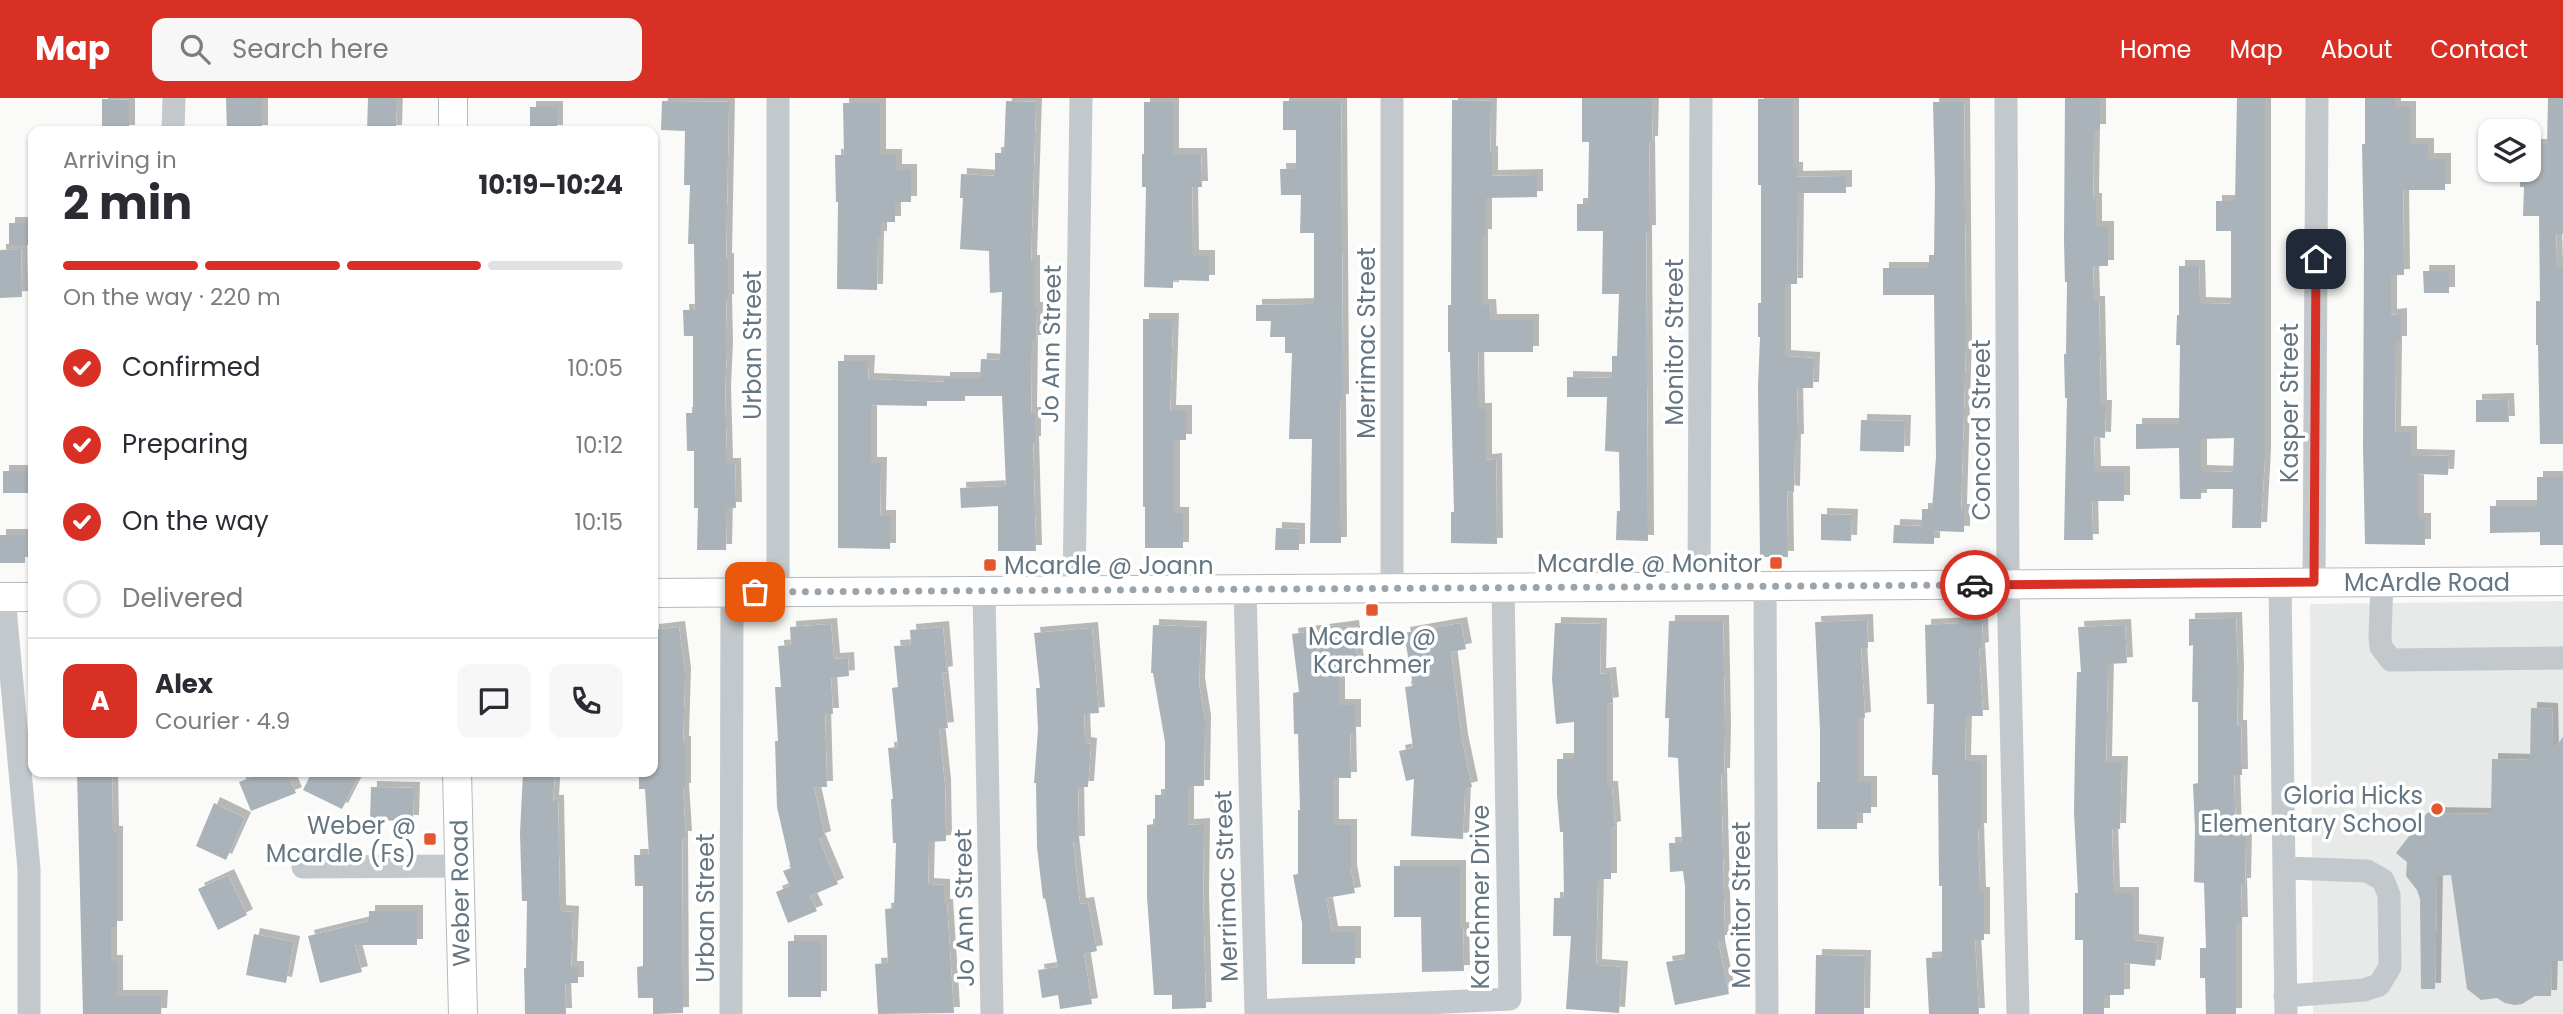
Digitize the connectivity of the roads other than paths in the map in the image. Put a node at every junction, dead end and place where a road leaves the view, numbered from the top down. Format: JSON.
{"nodes":[{"id":1,"x":174,"y":98,"type":"edge"},
{"id":2,"x":453,"y":98,"type":"edge"},
{"id":3,"x":778,"y":98,"type":"edge"},
{"id":4,"x":1081,"y":98,"type":"edge"},
{"id":5,"x":1392,"y":98,"type":"edge"},
{"id":6,"x":1701,"y":98,"type":"edge"},
{"id":7,"x":2006,"y":98,"type":"edge"},
{"id":8,"x":2317,"y":98,"type":"edge"},
{"id":9,"x":173,"y":126,"type":"edge"},
{"id":10,"x":453,"y":126,"type":"edge"},
{"id":11,"x":2563,"y":581,"type":"edge"},
{"id":12,"x":2314,"y":582,"type":"junction"},
{"id":13,"x":2382,"y":582,"type":"junction"},
{"id":14,"x":2280,"y":583,"type":"junction"},
{"id":15,"x":2008,"y":584,"type":"junction"},
{"id":16,"x":1699,"y":586,"type":"junction"},
{"id":17,"x":1765,"y":586,"type":"junction"},
{"id":18,"x":1503,"y":587,"type":"junction"},
{"id":19,"x":1392,"y":588,"type":"junction"},
{"id":20,"x":1245,"y":589,"type":"junction"},
{"id":21,"x":1074,"y":590,"type":"junction"},
{"id":22,"x":984,"y":591,"type":"junction"},
{"id":23,"x":732,"y":592,"type":"junction"},
{"id":24,"x":778,"y":592,"type":"junction"},
{"id":25,"x":658,"y":593,"type":"edge"},
{"id":26,"x":2,"y":597,"type":"edge"},
{"id":27,"x":28,"y":597,"type":"edge"},
{"id":28,"x":2563,"y":658,"type":"edge"},
{"id":29,"x":457,"y":777,"type":"edge"},
{"id":30,"x":461,"y":866,"type":"junction"},
{"id":31,"x":303,"y":867,"type":"dead end"},
{"id":32,"x":2284,"y":868,"type":"junction"},
{"id":33,"x":2286,"y":1005,"type":"edge"},
{"id":34,"x":1256,"y":1013,"type":"edge"},
{"id":35,"x":29,"y":1014,"type":"edge"},
{"id":36,"x":463,"y":1014,"type":"edge"},
{"id":37,"x":732,"y":1014,"type":"edge"},
{"id":38,"x":992,"y":1014,"type":"edge"},
{"id":39,"x":1767,"y":1014,"type":"edge"},
{"id":40,"x":2018,"y":1014,"type":"edge"}],
"edges":[{"from":1,"to":9,"type":"street"},
{"from":2,"to":10,"type":"main road"},
{"from":3,"to":24,"type":"street","name":"Urban Street"},
{"from":4,"to":21,"type":"street","name":"Jo Ann Street"},
{"from":5,"to":19,"type":"street","name":"Merrimac Street"},
{"from":6,"to":16,"type":"street","name":"Monitor Street"},
{"from":7,"to":15,"type":"street","name":"Concord Street"},
{"from":8,"to":12,"type":"street","name":"Kasper Street"},
{"from":11,"to":13,"type":"main road","name":"McArdle Road"},
{"from":12,"to":13,"type":"main road","name":"McArdle Road"},
{"from":12,"to":14,"type":"main road","name":"McArdle Road"},
{"from":13,"to":28,"type":"street"},
{"from":14,"to":15,"type":"main road","name":"McArdle Road"},
{"from":14,"to":32,"type":"street"},
{"from":15,"to":17,"type":"main road","name":"McArdle Road"},
{"from":15,"to":40,"type":"street","name":"Concord Street"},
{"from":16,"to":17,"type":"main road","name":"McArdle Road"},
{"from":16,"to":18,"type":"main road","name":"McArdle Road"},
{"from":17,"to":39,"type":"street","name":"Monitor Street"},
{"from":18,"to":19,"type":"main road","name":"McArdle Road"},
{"from":18,"to":34,"type":"street","name":"Karchmer Drive"},
{"from":19,"to":20,"type":"main road","name":"McArdle Road"},
{"from":20,"to":21,"type":"main road","name":"McArdle Road"},
{"from":20,"to":34,"type":"street","name":"Merrimac Street"},
{"from":21,"to":22,"type":"main road","name":"McArdle Road"},
{"from":22,"to":24,"type":"main road","name":"McArdle Road"},
{"from":22,"to":38,"type":"street","name":"Jo Ann Street"},
{"from":23,"to":24,"type":"main road","name":"McArdle Road"},
{"from":23,"to":25,"type":"main road","name":"McArdle Road"},
{"from":23,"to":37,"type":"street","name":"Urban Street"},
{"from":26,"to":27,"type":"main road"},
{"from":26,"to":35,"type":"street"},
{"from":29,"to":30,"type":"main road","name":"Weber Road"},
{"from":30,"to":31,"type":"street"},
{"from":30,"to":36,"type":"main road","name":"Weber Road"},
{"from":32,"to":33,"type":"street"},
{"from":32,"to":33,"type":"street"}]}
